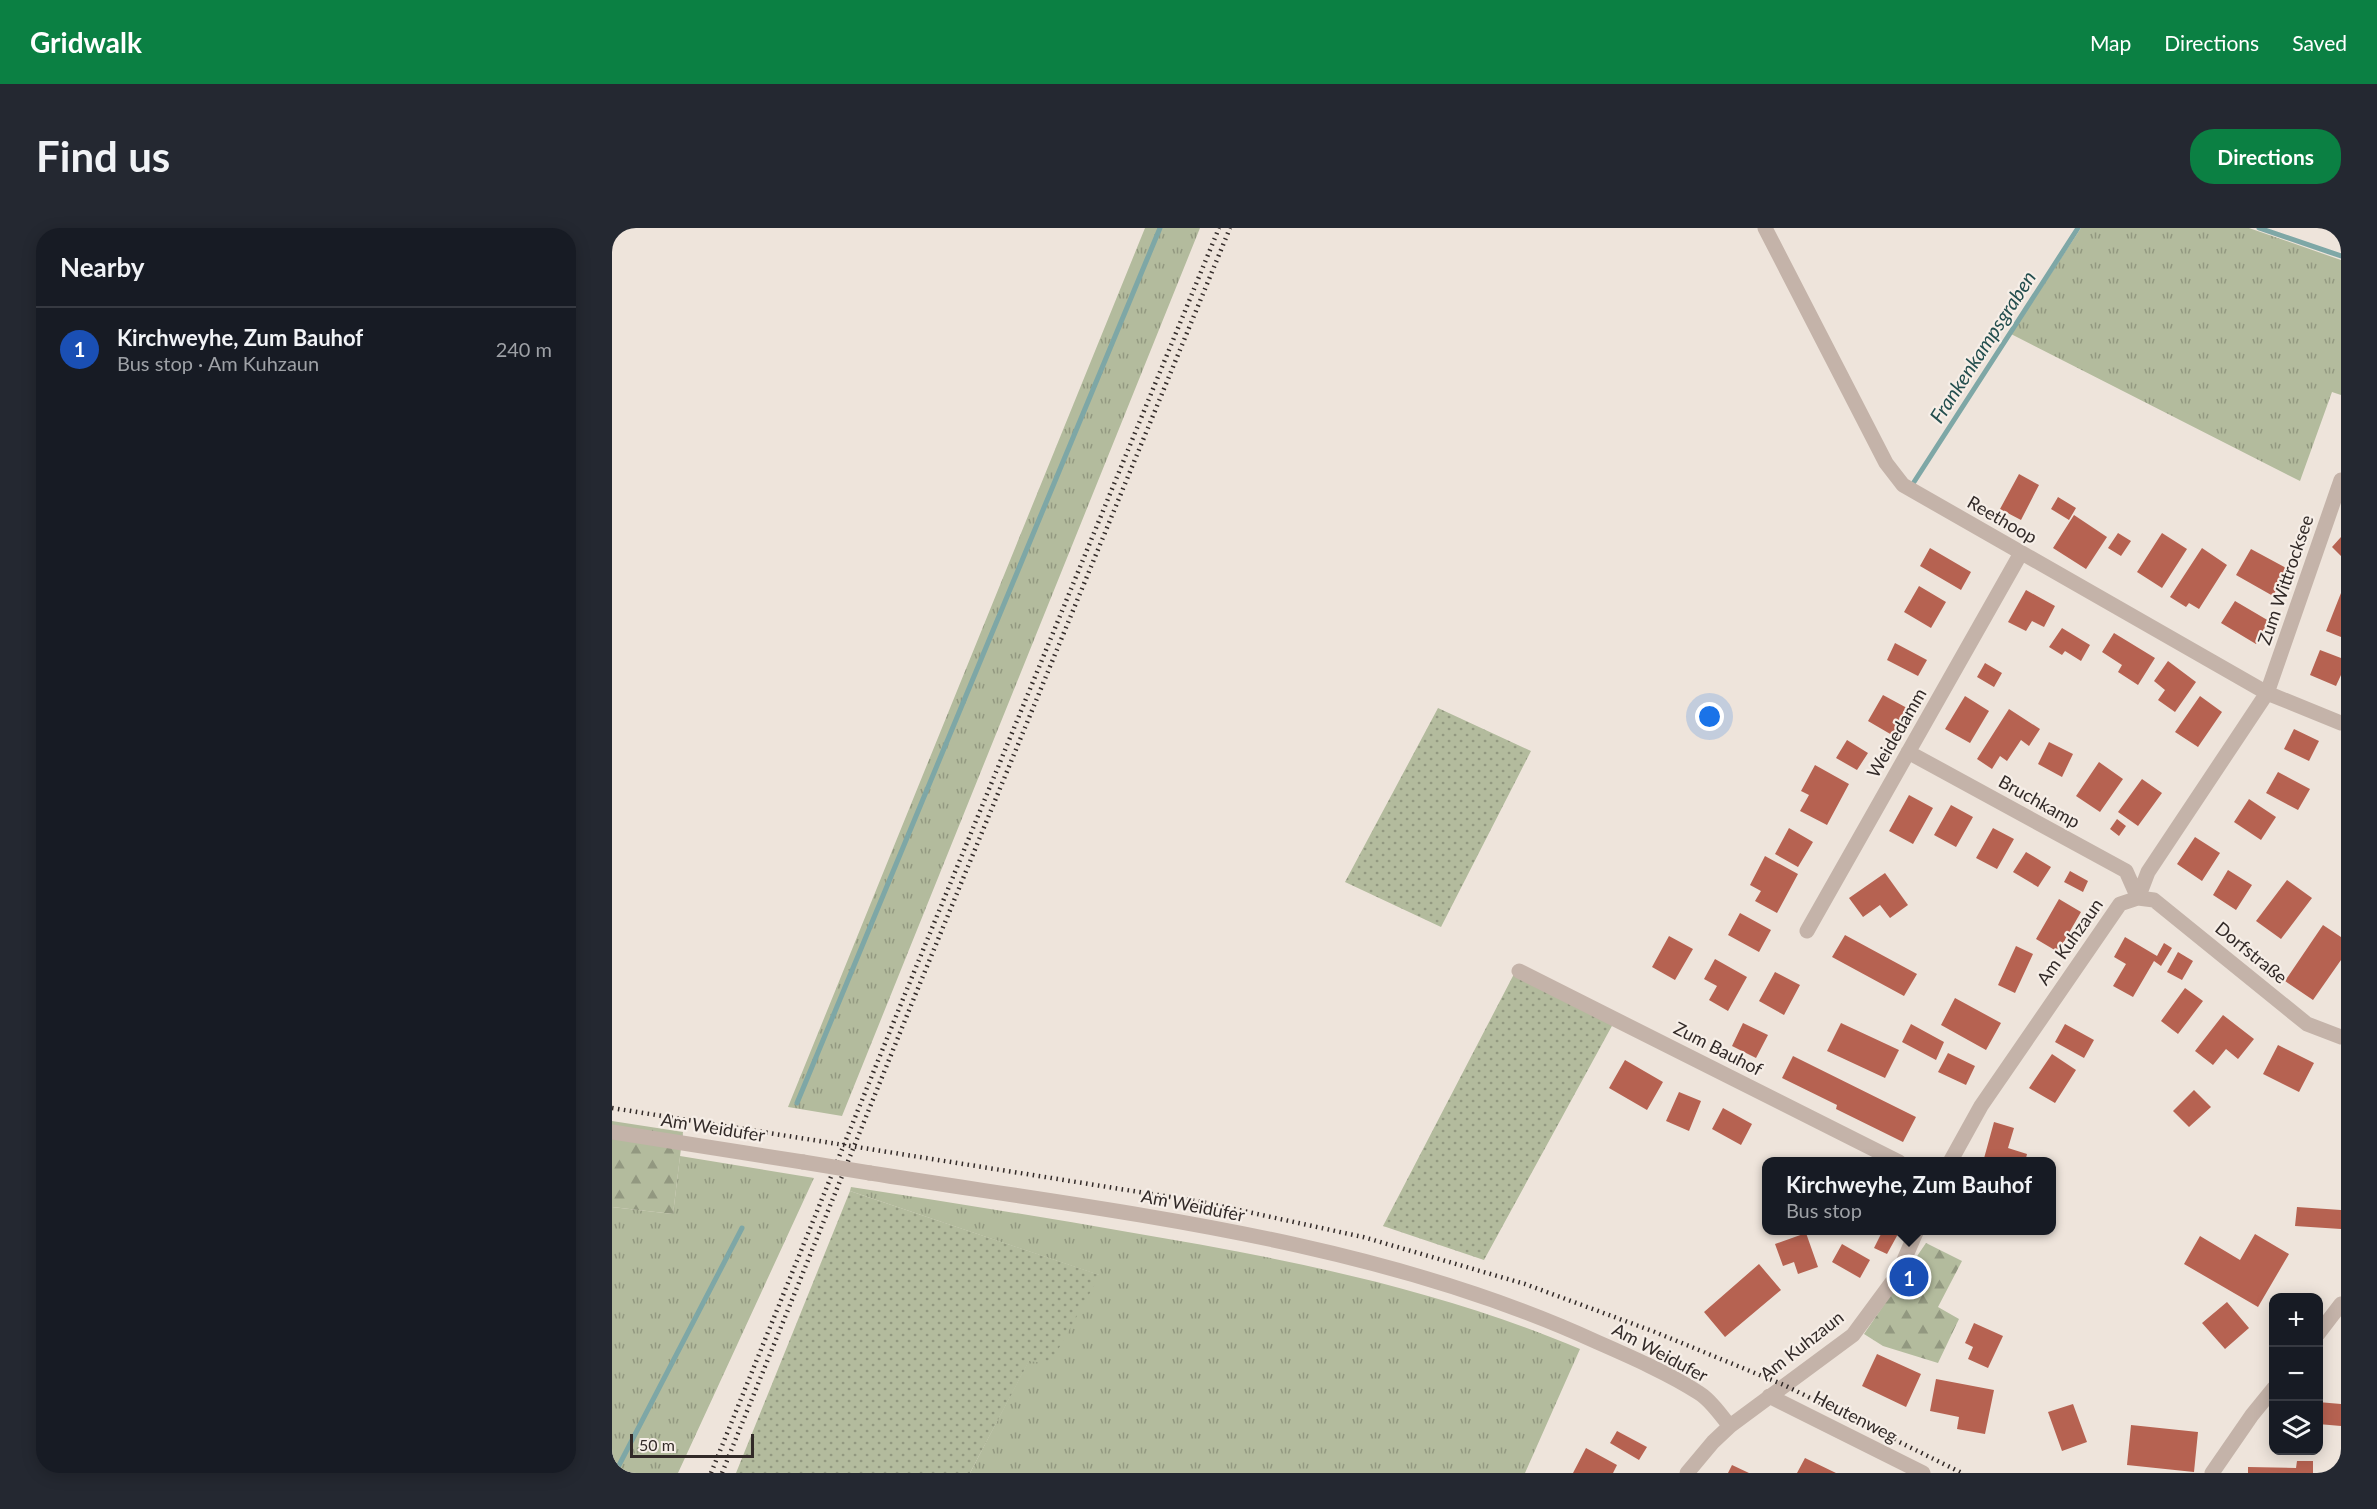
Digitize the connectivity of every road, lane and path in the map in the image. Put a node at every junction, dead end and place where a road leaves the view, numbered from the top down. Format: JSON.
{"nodes":[{"id":1,"x":1764,"y":228,"type":"edge"},
{"id":2,"x":2341,"y":480,"type":"edge"},
{"id":3,"x":2021,"y":553,"type":"junction"},
{"id":4,"x":2267,"y":693,"type":"junction"},
{"id":5,"x":2341,"y":723,"type":"edge"},
{"id":6,"x":1908,"y":752,"type":"junction"},
{"id":7,"x":2138,"y":898,"type":"junction"},
{"id":8,"x":1807,"y":931,"type":"dead end"},
{"id":9,"x":1520,"y":971,"type":"dead end"},
{"id":10,"x":2341,"y":1037,"type":"edge"},
{"id":11,"x":612,"y":1132,"type":"edge"},
{"id":12,"x":1891,"y":1157,"type":"edge"},
{"id":13,"x":1952,"y":1157,"type":"edge"},
{"id":14,"x":1915,"y":1235,"type":"edge"},
{"id":15,"x":2340,"y":1308,"type":"edge"},
{"id":16,"x":2323,"y":1329,"type":"edge"},
{"id":17,"x":2269,"y":1394,"type":"edge"},
{"id":18,"x":1769,"y":1396,"type":"junction"},
{"id":19,"x":1730,"y":1426,"type":"junction"},
{"id":20,"x":1687,"y":1473,"type":"edge"},
{"id":21,"x":1923,"y":1473,"type":"edge"},
{"id":22,"x":2212,"y":1473,"type":"edge"}],
"edges":[{"from":1,"to":3,"type":"street","name":"Reethoop"},
{"from":2,"to":4,"type":"street","name":"Zum Wittrocksee"},
{"from":3,"to":4,"type":"street","name":"Reethoop"},
{"from":3,"to":6,"type":"street","name":"Weidedamm"},
{"from":4,"to":5,"type":"street","name":"Reethoop"},
{"from":4,"to":7,"type":"street"},
{"from":6,"to":7,"type":"street","name":"Bruchkamp"},
{"from":6,"to":8,"type":"street","name":"Weidedamm"},
{"from":7,"to":10,"type":"street","name":"Dorfstraße"},
{"from":7,"to":13,"type":"street","name":"Am Kuhzaun"},
{"from":9,"to":12,"type":"street","name":"Zum Bauhof"},
{"from":11,"to":19,"type":"street","name":"Am Weidufer","bridge":true},
{"from":14,"to":18,"type":"street","name":"Am Kuhzaun"},
{"from":15,"to":16,"type":"street"},
{"from":17,"to":22,"type":"street"},
{"from":18,"to":19,"type":"street","name":"Am Kuhzaun"},
{"from":18,"to":21,"type":"street","name":"Heutenweg"},
{"from":19,"to":20,"type":"street","name":"Am Kuhzaun"}]}
